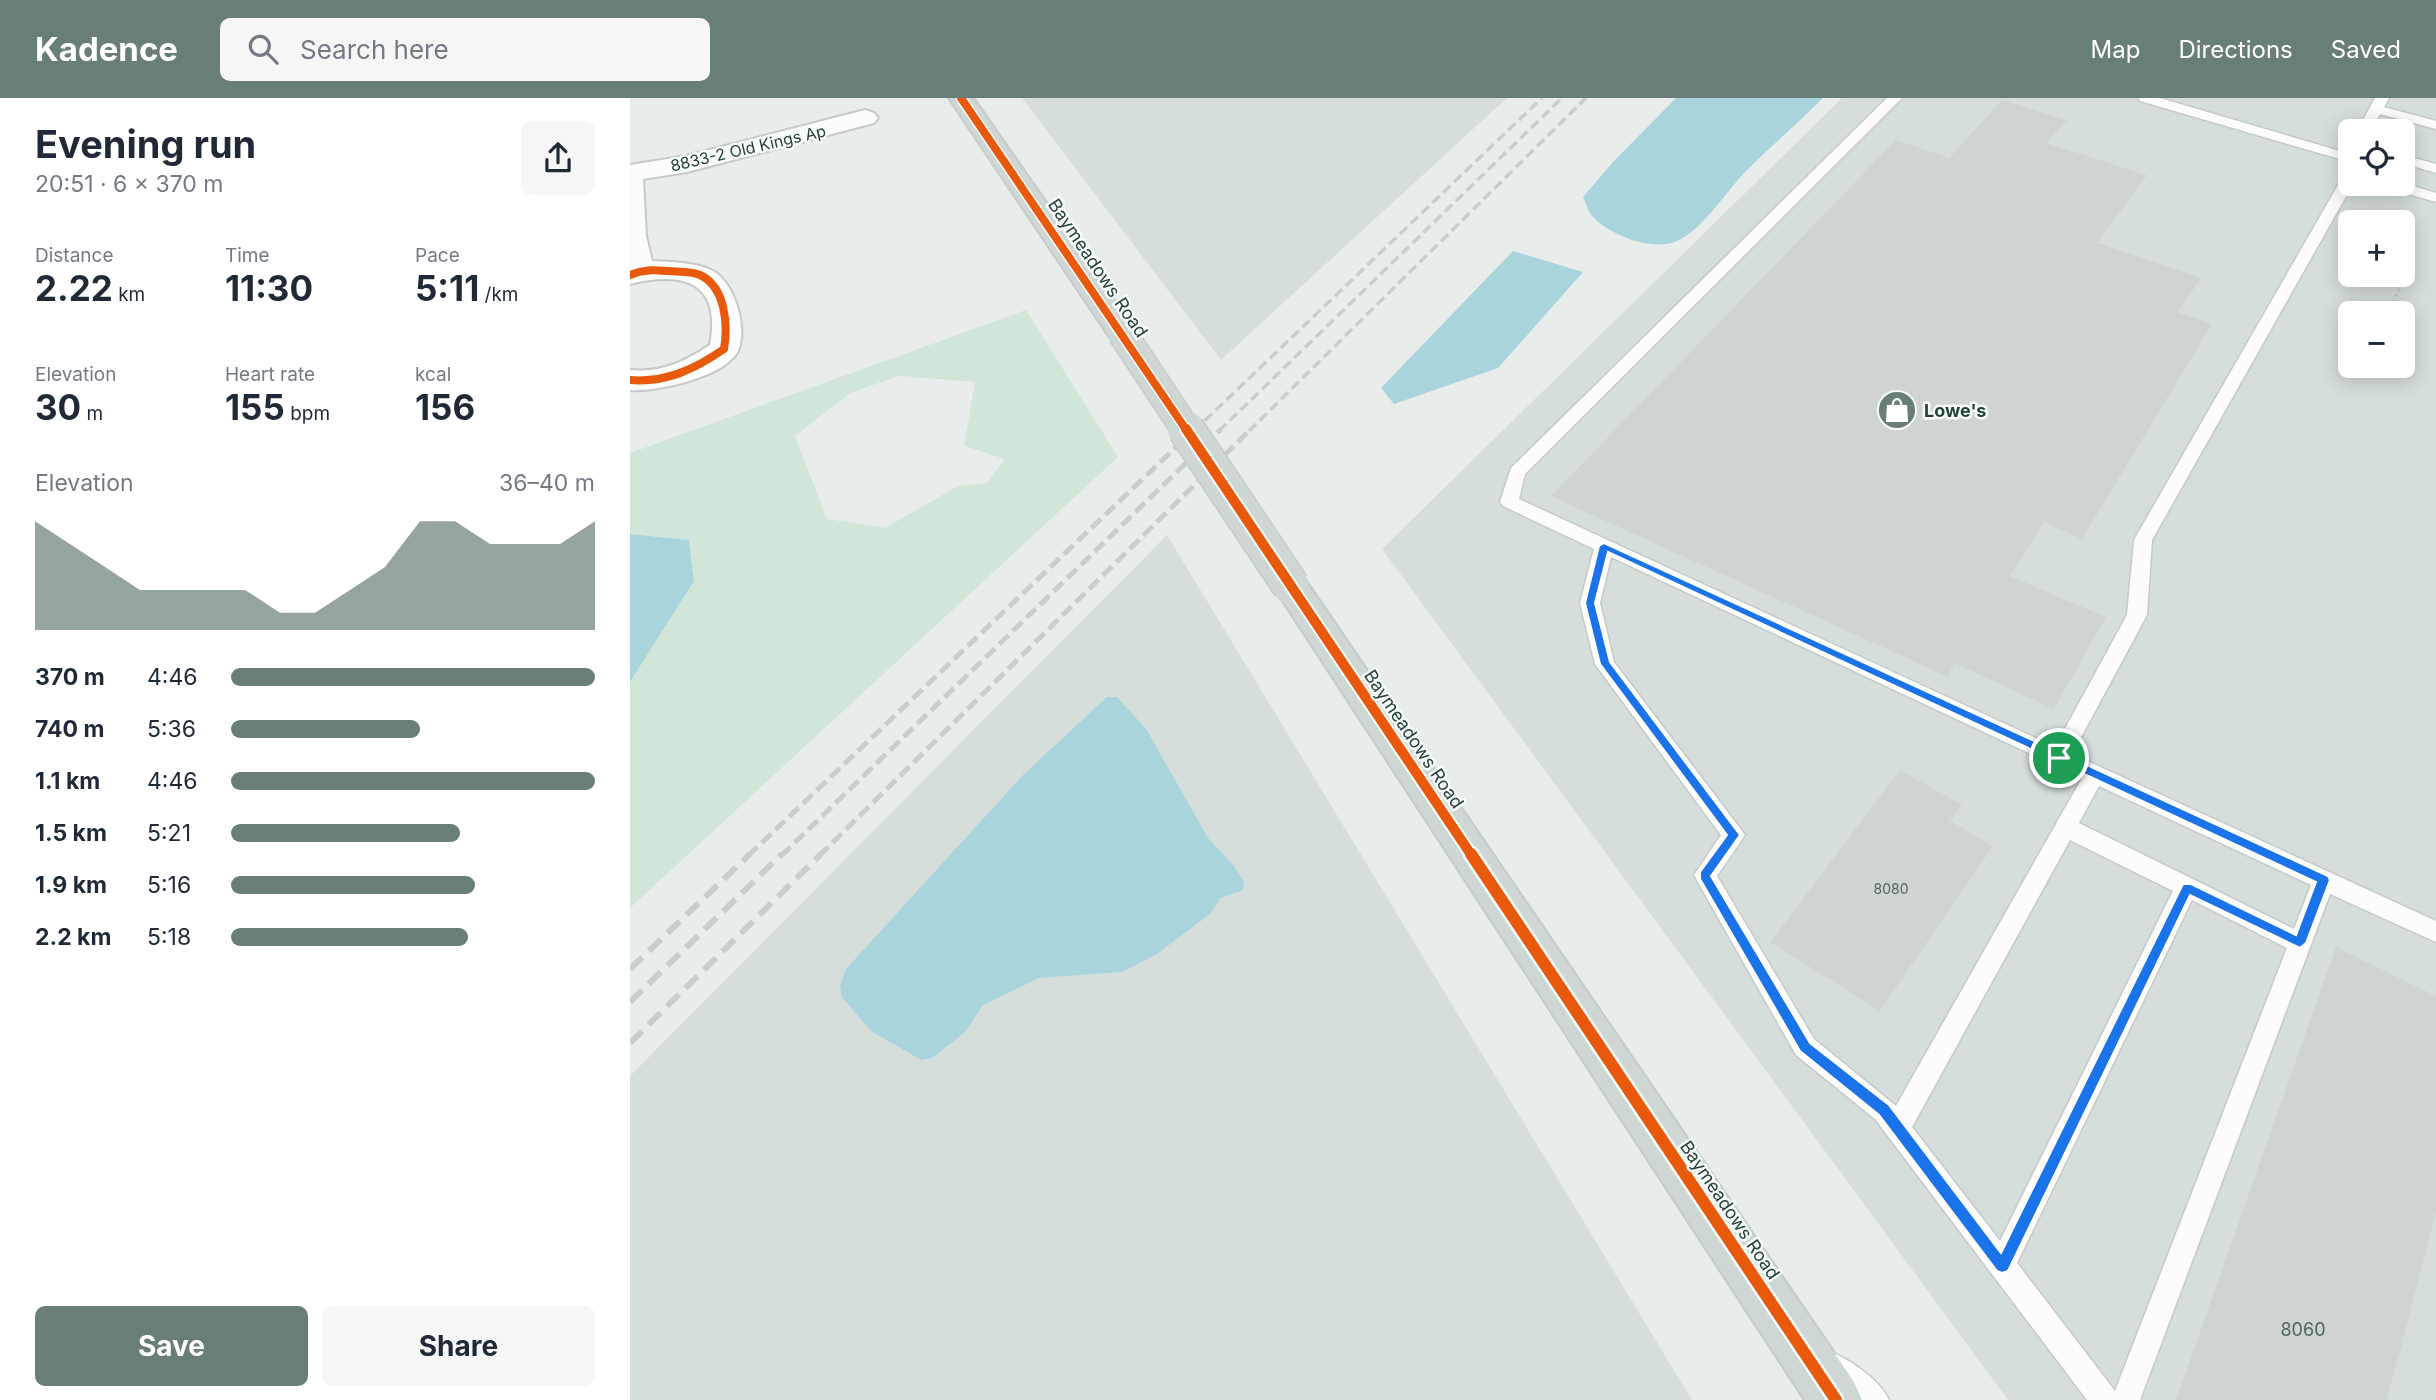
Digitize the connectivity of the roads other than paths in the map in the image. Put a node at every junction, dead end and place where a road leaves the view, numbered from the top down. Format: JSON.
{"nodes":[{"id":1,"x":961,"y":98,"type":"edge"},
{"id":2,"x":1895,"y":98,"type":"edge"},
{"id":3,"x":2145,"y":98,"type":"edge"},
{"id":4,"x":2379,"y":103,"type":"edge"},
{"id":5,"x":865,"y":118,"type":"dead end"},
{"id":6,"x":2410,"y":118,"type":"joint"},
{"id":7,"x":2370,"y":119,"type":"edge"},
{"id":8,"x":2436,"y":125,"type":"edge"},
{"id":9,"x":2338,"y":159,"type":"edge"},
{"id":10,"x":2415,"y":163,"type":"edge"},
{"id":11,"x":2436,"y":169,"type":"edge"},
{"id":12,"x":630,"y":173,"type":"edge"},
{"id":13,"x":2338,"y":185,"type":"edge"},
{"id":14,"x":2415,"y":192,"type":"edge"},
{"id":15,"x":2436,"y":198,"type":"edge"},
{"id":16,"x":635,"y":272,"type":"edge"},
{"id":17,"x":630,"y":380,"type":"edge"},
{"id":18,"x":1604,"y":546,"type":"junction"},
{"id":19,"x":2059,"y":758,"type":"junction"},
{"id":20,"x":2095,"y":774,"type":"junction"},
{"id":21,"x":2065,"y":827,"type":"junction"},
{"id":22,"x":2323,"y":880,"type":"junction"},
{"id":23,"x":2187,"y":887,"type":"junction"},
{"id":24,"x":2436,"y":932,"type":"edge"},
{"id":25,"x":2300,"y":943,"type":"junction"},
{"id":26,"x":1898,"y":1128,"type":"junction"},
{"id":27,"x":2002,"y":1266,"type":"junction"},
{"id":28,"x":1794,"y":1338,"type":"junction"},
{"id":29,"x":1836,"y":1400,"type":"edge"},
{"id":30,"x":1875,"y":1400,"type":"edge"},
{"id":31,"x":2105,"y":1400,"type":"edge"},
{"id":32,"x":2126,"y":1400,"type":"edge"}],
"edges":[{"from":1,"to":28,"type":"main road","name":"Baymeadows Road","bridge":true},
{"from":2,"to":18,"type":"lane"},
{"from":3,"to":9,"type":"lane"},
{"from":4,"to":6,"type":"lane"},
{"from":4,"to":7,"type":"lane"},
{"from":5,"to":12,"type":"street","name":"8833-2 Old Kings Ap"},
{"from":6,"to":8,"type":"lane"},
{"from":10,"to":11,"type":"lane"},
{"from":12,"to":16,"type":"street"},
{"from":13,"to":19,"type":"lane"},
{"from":14,"to":15,"type":"lane"},
{"from":16,"to":17,"type":"street"},
{"from":18,"to":19,"type":"lane"},
{"from":18,"to":26,"type":"lane"},
{"from":19,"to":20,"type":"lane"},
{"from":20,"to":21,"type":"lane"},
{"from":20,"to":22,"type":"lane"},
{"from":21,"to":23,"type":"lane"},
{"from":21,"to":26,"type":"lane"},
{"from":22,"to":24,"type":"lane"},
{"from":22,"to":25,"type":"lane"},
{"from":23,"to":25,"type":"lane"},
{"from":23,"to":27,"type":"lane"},
{"from":25,"to":32,"type":"lane"},
{"from":26,"to":27,"type":"lane"},
{"from":27,"to":31,"type":"lane"},
{"from":28,"to":29,"type":"main road","name":"Baymeadows Road"},
{"from":28,"to":30,"type":"lane"}]}
